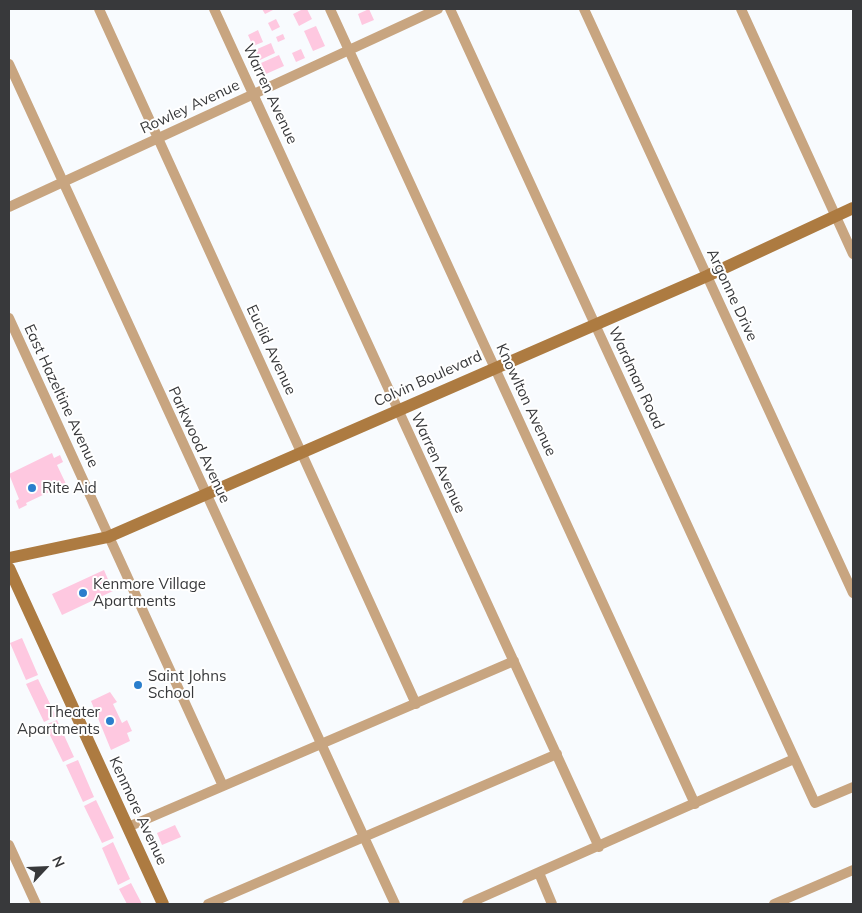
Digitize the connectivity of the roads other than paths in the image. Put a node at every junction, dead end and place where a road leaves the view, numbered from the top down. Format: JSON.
{"nodes":[{"id":1,"x":99,"y":9,"type":"edge"},
{"id":2,"x":214,"y":9,"type":"edge"},
{"id":3,"x":330,"y":9,"type":"edge"},
{"id":4,"x":438,"y":9,"type":"edge"},
{"id":5,"x":450,"y":9,"type":"edge"},
{"id":6,"x":584,"y":9,"type":"edge"},
{"id":7,"x":741,"y":9,"type":"edge"},
{"id":8,"x":349,"y":50,"type":"junction"},
{"id":9,"x":9,"y":64,"type":"edge"},
{"id":10,"x":253,"y":94,"type":"junction"},
{"id":11,"x":158,"y":138,"type":"junction"},
{"id":12,"x":63,"y":182,"type":"junction"},
{"id":13,"x":9,"y":207,"type":"edge"},
{"id":14,"x":853,"y":208,"type":"edge"},
{"id":15,"x":836,"y":216,"type":"junction"},
{"id":16,"x":853,"y":254,"type":"edge"},
{"id":17,"x":707,"y":276,"type":"junction"},
{"id":18,"x":9,"y":318,"type":"edge"},
{"id":19,"x":595,"y":325,"type":"junction"},
{"id":20,"x":495,"y":368,"type":"junction"},
{"id":21,"x":398,"y":410,"type":"junction"},
{"id":22,"x":302,"y":452,"type":"junction"},
{"id":23,"x":205,"y":494,"type":"junction"},
{"id":24,"x":108,"y":536,"type":"junction"},
{"id":25,"x":9,"y":558,"type":"edge"},
{"id":26,"x":9,"y":568,"type":"edge"},
{"id":27,"x":853,"y":593,"type":"edge"},
{"id":28,"x":514,"y":661,"type":"junction"},
{"id":29,"x":416,"y":704,"type":"junction"},
{"id":30,"x":320,"y":744,"type":"junction"},
{"id":31,"x":557,"y":754,"type":"junction"},
{"id":32,"x":794,"y":759,"type":"junction"},
{"id":33,"x":224,"y":786,"type":"junction"},
{"id":34,"x":853,"y":787,"type":"edge"},
{"id":35,"x":695,"y":804,"type":"junction"},
{"id":36,"x":128,"y":827,"type":"junction"},
{"id":37,"x":363,"y":837,"type":"junction"},
{"id":38,"x":9,"y":845,"type":"edge"},
{"id":39,"x":599,"y":847,"type":"junction"},
{"id":40,"x":853,"y":870,"type":"edge"},
{"id":41,"x":539,"y":873,"type":"junction"},
{"id":42,"x":36,"y":904,"type":"edge"},
{"id":43,"x":163,"y":904,"type":"edge"},
{"id":44,"x":208,"y":904,"type":"edge"},
{"id":45,"x":395,"y":904,"type":"edge"},
{"id":46,"x":467,"y":904,"type":"edge"},
{"id":47,"x":552,"y":904,"type":"edge"},
{"id":48,"x":774,"y":904,"type":"edge"}],
"edges":[{"from":1,"to":11,"type":"street","name":"Euclid Avenue"},
{"from":2,"to":10,"type":"street","name":"Warren Avenue"},
{"from":3,"to":8,"type":"street","name":"Knowlton Avenue"},
{"from":4,"to":8,"type":"street","name":"Rowley Avenue"},
{"from":5,"to":19,"type":"street","name":"Wardman Road"},
{"from":6,"to":17,"type":"street","name":"Argonne Drive"},
{"from":7,"to":15,"type":"street"},
{"from":8,"to":10,"type":"street","name":"Rowley Avenue"},
{"from":8,"to":20,"type":"street","name":"Knowlton Avenue"},
{"from":9,"to":12,"type":"street","name":"Parkwood Avenue"},
{"from":10,"to":11,"type":"street","name":"Rowley Avenue"},
{"from":10,"to":21,"type":"street","name":"Warren Avenue"},
{"from":11,"to":12,"type":"street","name":"Rowley Avenue"},
{"from":11,"to":22,"type":"street","name":"Euclid Avenue"},
{"from":12,"to":13,"type":"street","name":"Rowley Avenue"},
{"from":12,"to":23,"type":"street","name":"Parkwood Avenue"},
{"from":14,"to":15,"type":"street","name":"Colvin Boulevard"},
{"from":15,"to":16,"type":"street"},
{"from":15,"to":17,"type":"street","name":"Colvin Boulevard"},
{"from":17,"to":19,"type":"street","name":"Colvin Boulevard"},
{"from":17,"to":27,"type":"street","name":"Argonne Drive"},
{"from":18,"to":24,"type":"street","name":"East Hazeltine Avenue"},
{"from":19,"to":20,"type":"street","name":"Colvin Boulevard"},
{"from":19,"to":32,"type":"street","name":"Wardman Road"},
{"from":20,"to":21,"type":"street","name":"Colvin Boulevard"},
{"from":20,"to":35,"type":"street","name":"Knowlton Avenue"},
{"from":21,"to":22,"type":"street","name":"Colvin Boulevard"},
{"from":21,"to":28,"type":"street","name":"Warren Avenue"},
{"from":22,"to":23,"type":"street","name":"Colvin Boulevard"},
{"from":22,"to":29,"type":"street","name":"Euclid Avenue"},
{"from":23,"to":24,"type":"street","name":"Colvin Boulevard"},
{"from":23,"to":30,"type":"street","name":"Parkwood Avenue"},
{"from":24,"to":25,"type":"street","name":"Colvin Boulevard"},
{"from":24,"to":33,"type":"street","name":"East Hazeltine Avenue"},
{"from":26,"to":36,"type":"street","name":"Kenmore Avenue"},
{"from":28,"to":29,"type":"street"},
{"from":28,"to":31,"type":"street","name":"Warren Avenue"},
{"from":29,"to":30,"type":"street"},
{"from":30,"to":33,"type":"street"},
{"from":30,"to":37,"type":"street","name":"Parkwood Avenue"},
{"from":31,"to":37,"type":"street"},
{"from":31,"to":39,"type":"street","name":"Warren Avenue"},
{"from":32,"to":34,"type":"street","name":"Wardman Road"},
{"from":32,"to":35,"type":"street"},
{"from":33,"to":36,"type":"street"},
{"from":35,"to":39,"type":"street"},
{"from":36,"to":43,"type":"street","name":"Kenmore Avenue"},
{"from":37,"to":44,"type":"street"},
{"from":37,"to":45,"type":"street","name":"Parkwood Avenue"},
{"from":38,"to":42,"type":"street"},
{"from":39,"to":41,"type":"street"},
{"from":40,"to":48,"type":"street"},
{"from":41,"to":46,"type":"street"},
{"from":41,"to":47,"type":"street"}]}
